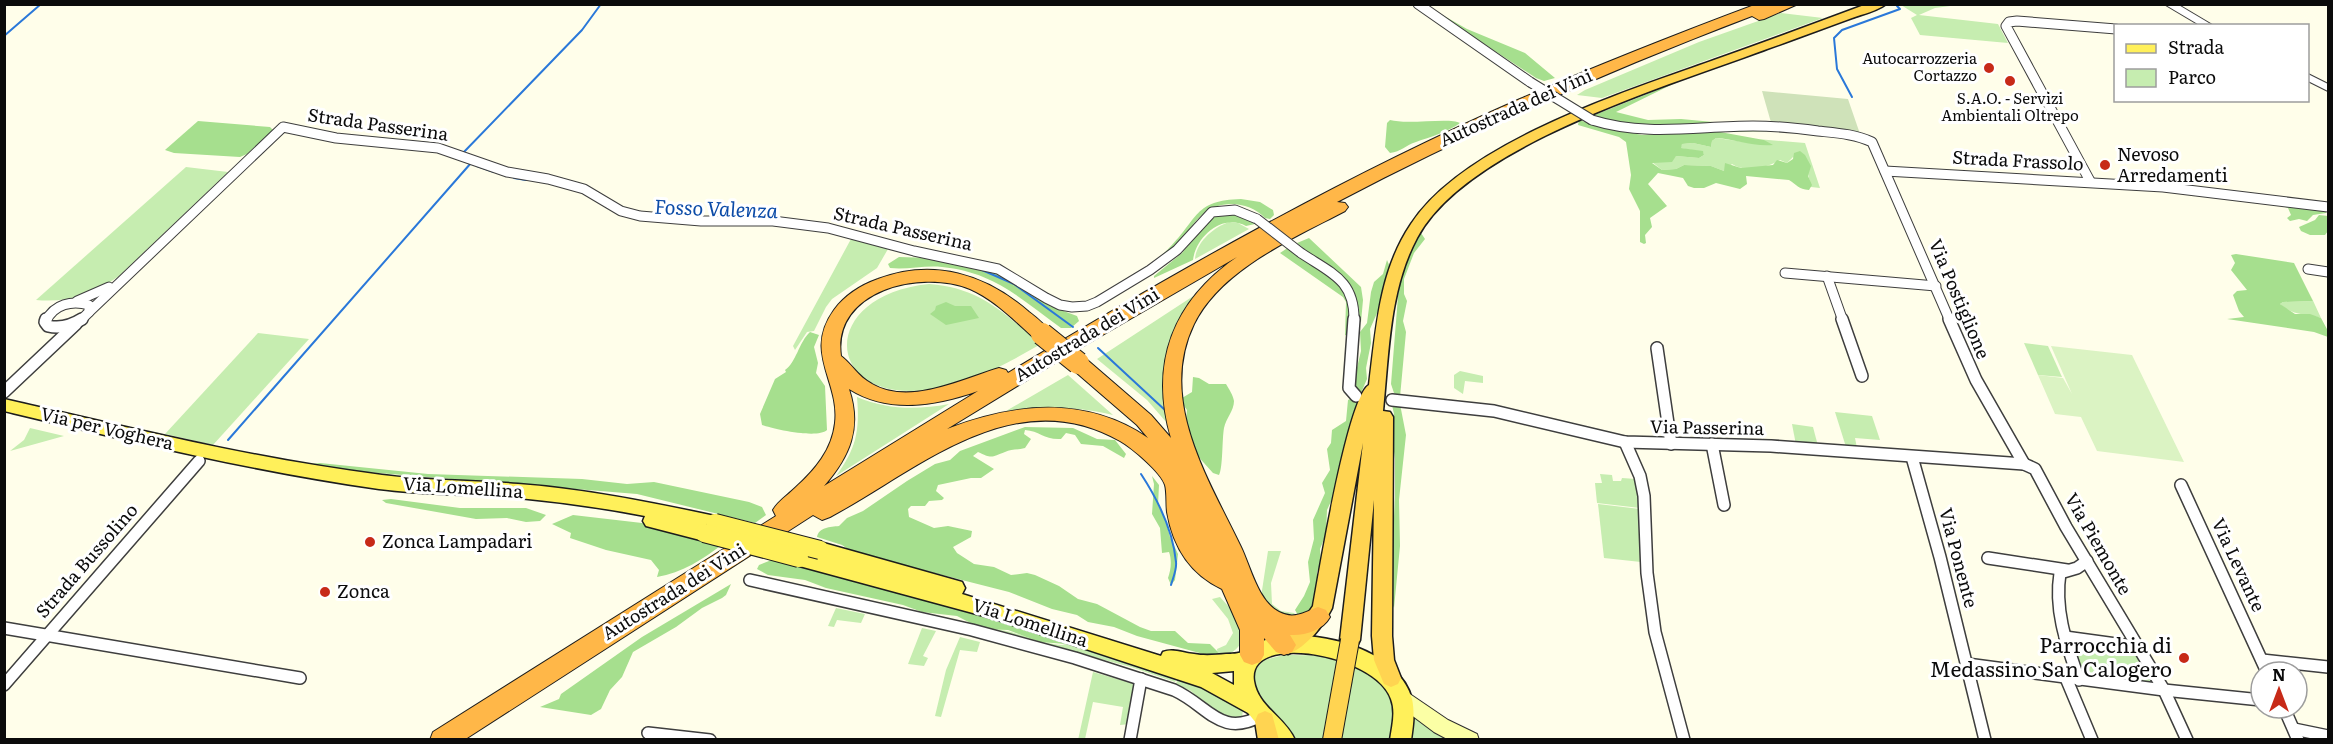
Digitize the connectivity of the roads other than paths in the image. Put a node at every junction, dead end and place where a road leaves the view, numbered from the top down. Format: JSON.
{"nodes":[{"id":1,"x":1418,"y":4,"type":"edge"},
{"id":2,"x":1771,"y":4,"type":"edge"},
{"id":3,"x":1791,"y":4,"type":"edge"},
{"id":4,"x":1880,"y":4,"type":"edge"},
{"id":5,"x":2169,"y":4,"type":"edge"},
{"id":6,"x":2205,"y":24,"type":"edge"},
{"id":7,"x":2114,"y":29,"type":"edge"},
{"id":8,"x":2309,"y":78,"type":"edge"},
{"id":9,"x":2328,"y":88,"type":"edge"},
{"id":10,"x":1414,"y":163,"type":"junction"},
{"id":11,"x":1885,"y":171,"type":"junction"},
{"id":12,"x":2090,"y":181,"type":"junction"},
{"id":13,"x":2328,"y":207,"type":"edge"},
{"id":14,"x":2308,"y":269,"type":"dead end"},
{"id":15,"x":2328,"y":272,"type":"edge"},
{"id":16,"x":1785,"y":273,"type":"dead end"},
{"id":17,"x":1827,"y":276,"type":"junction"},
{"id":18,"x":122,"y":279,"type":"junction"},
{"id":19,"x":1173,"y":282,"type":"junction"},
{"id":20,"x":1936,"y":286,"type":"junction"},
{"id":21,"x":76,"y":302,"type":"junction"},
{"id":22,"x":89,"y":312,"type":"junction"},
{"id":23,"x":80,"y":321,"type":"junction"},
{"id":24,"x":1657,"y":348,"type":"dead end"},
{"id":25,"x":831,"y":354,"type":"junction"},
{"id":26,"x":1862,"y":376,"type":"dead end"},
{"id":27,"x":1382,"y":390,"type":"junction"},
{"id":28,"x":4,"y":392,"type":"edge"},
{"id":29,"x":1356,"y":396,"type":"dead end"},
{"id":30,"x":4,"y":405,"type":"edge"},
{"id":31,"x":4,"y":414,"type":"edge"},
{"id":32,"x":1625,"y":442,"type":"junction"},
{"id":33,"x":1671,"y":444,"type":"junction"},
{"id":34,"x":1712,"y":444,"type":"junction"},
{"id":35,"x":1166,"y":449,"type":"junction"},
{"id":36,"x":1912,"y":457,"type":"junction"},
{"id":37,"x":204,"y":459,"type":"junction"},
{"id":38,"x":2025,"y":464,"type":"junction"},
{"id":39,"x":1184,"y":481,"type":"junction"},
{"id":40,"x":2181,"y":485,"type":"dead end"},
{"id":41,"x":1188,"y":503,"type":"junction"},
{"id":42,"x":1725,"y":505,"type":"dead end"},
{"id":43,"x":822,"y":511,"type":"junction"},
{"id":44,"x":709,"y":528,"type":"junction"},
{"id":45,"x":1988,"y":558,"type":"dead end"},
{"id":46,"x":2087,"y":561,"type":"junction"},
{"id":47,"x":2068,"y":570,"type":"junction"},
{"id":48,"x":750,"y":580,"type":"dead end"},
{"id":49,"x":1229,"y":582,"type":"junction"},
{"id":50,"x":671,"y":594,"type":"junction"},
{"id":51,"x":1255,"y":603,"type":"junction"},
{"id":52,"x":1318,"y":617,"type":"junction"},
{"id":53,"x":4,"y":628,"type":"edge"},
{"id":54,"x":47,"y":634,"type":"junction"},
{"id":55,"x":2065,"y":637,"type":"junction"},
{"id":56,"x":1286,"y":645,"type":"junction"},
{"id":57,"x":2138,"y":647,"type":"junction"},
{"id":58,"x":1251,"y":657,"type":"junction"},
{"id":59,"x":2262,"y":660,"type":"edge"},
{"id":60,"x":1967,"y":664,"type":"junction"},
{"id":61,"x":2309,"y":667,"type":"edge"},
{"id":62,"x":2328,"y":668,"type":"edge"},
{"id":63,"x":300,"y":678,"type":"dead end"},
{"id":64,"x":2072,"y":679,"type":"junction"},
{"id":65,"x":1141,"y":680,"type":"junction"},
{"id":66,"x":4,"y":685,"type":"edge"},
{"id":67,"x":1396,"y":687,"type":"junction"},
{"id":68,"x":2164,"y":690,"type":"junction"},
{"id":69,"x":2249,"y":699,"type":"edge"},
{"id":70,"x":2290,"y":720,"type":"edge"},
{"id":71,"x":1262,"y":721,"type":"edge"},
{"id":72,"x":648,"y":733,"type":"dead end"},
{"id":73,"x":2296,"y":734,"type":"edge"},
{"id":74,"x":2328,"y":736,"type":"edge"},
{"id":75,"x":442,"y":740,"type":"edge"},
{"id":76,"x":464,"y":740,"type":"edge"},
{"id":77,"x":710,"y":740,"type":"edge"},
{"id":78,"x":1130,"y":740,"type":"edge"},
{"id":79,"x":1286,"y":740,"type":"edge"},
{"id":80,"x":1332,"y":740,"type":"edge"},
{"id":81,"x":1400,"y":740,"type":"edge"},
{"id":82,"x":1470,"y":740,"type":"edge"},
{"id":83,"x":1684,"y":740,"type":"edge"},
{"id":84,"x":1985,"y":740,"type":"edge"},
{"id":85,"x":2092,"y":740,"type":"edge"},
{"id":86,"x":2187,"y":740,"type":"edge"}],
"edges":[{"from":1,"to":11,"type":"street","name":"Via Postiglione","bridge":true},
{"from":2,"to":19,"type":"highway","name":"Autostrada dei Vini"},
{"from":3,"to":10,"type":"highway","name":"Autostrada dei Vini"},
{"from":4,"to":27,"type":"highway"},
{"from":5,"to":6,"type":"street"},
{"from":7,"to":12,"type":"street"},
{"from":8,"to":9,"type":"street"},
{"from":10,"to":39,"type":"highway"},
{"from":10,"to":43,"type":"highway","name":"Autostrada dei Vini"},
{"from":11,"to":12,"type":"street","name":"Strada Frassolo"},
{"from":11,"to":20,"type":"street","name":"Via Postiglione"},
{"from":12,"to":13,"type":"street","name":"Strada Frassolo"},
{"from":14,"to":15,"type":"street"},
{"from":16,"to":17,"type":"street"},
{"from":17,"to":20,"type":"street"},
{"from":17,"to":26,"type":"street"},
{"from":18,"to":21,"type":"street"},
{"from":18,"to":22,"type":"street"},
{"from":18,"to":29,"type":"street","name":"Strada Passerina","bridge":true},
{"from":19,"to":25,"type":"highway"},
{"from":19,"to":50,"type":"highway","name":"Autostrada dei Vini"},
{"from":20,"to":38,"type":"street","name":"Via Postiglione"},
{"from":21,"to":22,"type":"street"},
{"from":21,"to":23,"type":"street"},
{"from":22,"to":23,"type":"street"},
{"from":23,"to":28,"type":"street"},
{"from":24,"to":33,"type":"street"},
{"from":25,"to":35,"type":"highway","bridge":true},
{"from":25,"to":50,"type":"highway"},
{"from":27,"to":32,"type":"street","name":"Via Passerina"},
{"from":27,"to":52,"type":"highway"},
{"from":27,"to":67,"type":"highway"},
{"from":27,"to":80,"type":"highway","bridge":true},
{"from":30,"to":37,"type":"main road","name":"Via per Voghera"},
{"from":31,"to":37,"type":"main road","name":"Via per Voghera"},
{"from":32,"to":33,"type":"street","name":"Via Passerina"},
{"from":32,"to":83,"type":"street"},
{"from":33,"to":34,"type":"street","name":"Via Passerina"},
{"from":34,"to":36,"type":"street","name":"Via Passerina"},
{"from":34,"to":42,"type":"street"},
{"from":35,"to":39,"type":"highway"},
{"from":35,"to":41,"type":"highway"},
{"from":36,"to":38,"type":"street","name":"Via Passerina"},
{"from":36,"to":60,"type":"street","name":"Via Ponente"},
{"from":37,"to":44,"type":"main road","name":"Via Lomellina"},
{"from":37,"to":54,"type":"street","name":"Strada Bussolino"},
{"from":38,"to":46,"type":"street","name":"Via Piemonte"},
{"from":39,"to":41,"type":"highway"},
{"from":39,"to":43,"type":"highway"},
{"from":39,"to":49,"type":"highway"},
{"from":39,"to":51,"type":"highway"},
{"from":40,"to":59,"type":"street","name":"Via Levante"},
{"from":41,"to":49,"type":"highway"},
{"from":43,"to":76,"type":"highway","name":"Autostrada dei Vini"},
{"from":44,"to":58,"type":"main road","name":"Via Lomellina","bridge":true},
{"from":44,"to":71,"type":"main road","name":"Via Lomellina","bridge":true},
{"from":45,"to":47,"type":"street"},
{"from":46,"to":47,"type":"street"},
{"from":46,"to":57,"type":"street","name":"Via Piemonte"},
{"from":47,"to":55,"type":"street"},
{"from":48,"to":65,"type":"street"},
{"from":49,"to":58,"type":"highway"},
{"from":50,"to":75,"type":"highway","name":"Autostrada dei Vini"},
{"from":51,"to":52,"type":"highway"},
{"from":51,"to":56,"type":"highway"},
{"from":52,"to":56,"type":"highway"},
{"from":53,"to":54,"type":"street"},
{"from":54,"to":63,"type":"street"},
{"from":54,"to":66,"type":"street","name":"Strada Bussolino"},
{"from":55,"to":57,"type":"street"},
{"from":55,"to":64,"type":"street"},
{"from":56,"to":58,"type":"main road","name":"Via Lomellina"},
{"from":56,"to":67,"type":"main road","name":"Via Lomellina"},
{"from":57,"to":68,"type":"street","name":"Via Piemonte"},
{"from":58,"to":71,"type":"main road"},
{"from":60,"to":64,"type":"street"},
{"from":60,"to":84,"type":"street","name":"Via Ponente"},
{"from":61,"to":62,"type":"street"},
{"from":64,"to":68,"type":"street"},
{"from":64,"to":85,"type":"street"},
{"from":65,"to":71,"type":"street"},
{"from":65,"to":78,"type":"street"},
{"from":67,"to":81,"type":"main road"},
{"from":67,"to":82,"type":"main road"},
{"from":68,"to":69,"type":"street"},
{"from":68,"to":86,"type":"street"},
{"from":70,"to":73,"type":"street"},
{"from":71,"to":79,"type":"main road","name":"Via Lomellina"},
{"from":72,"to":77,"type":"street"},
{"from":73,"to":74,"type":"street"}]}
